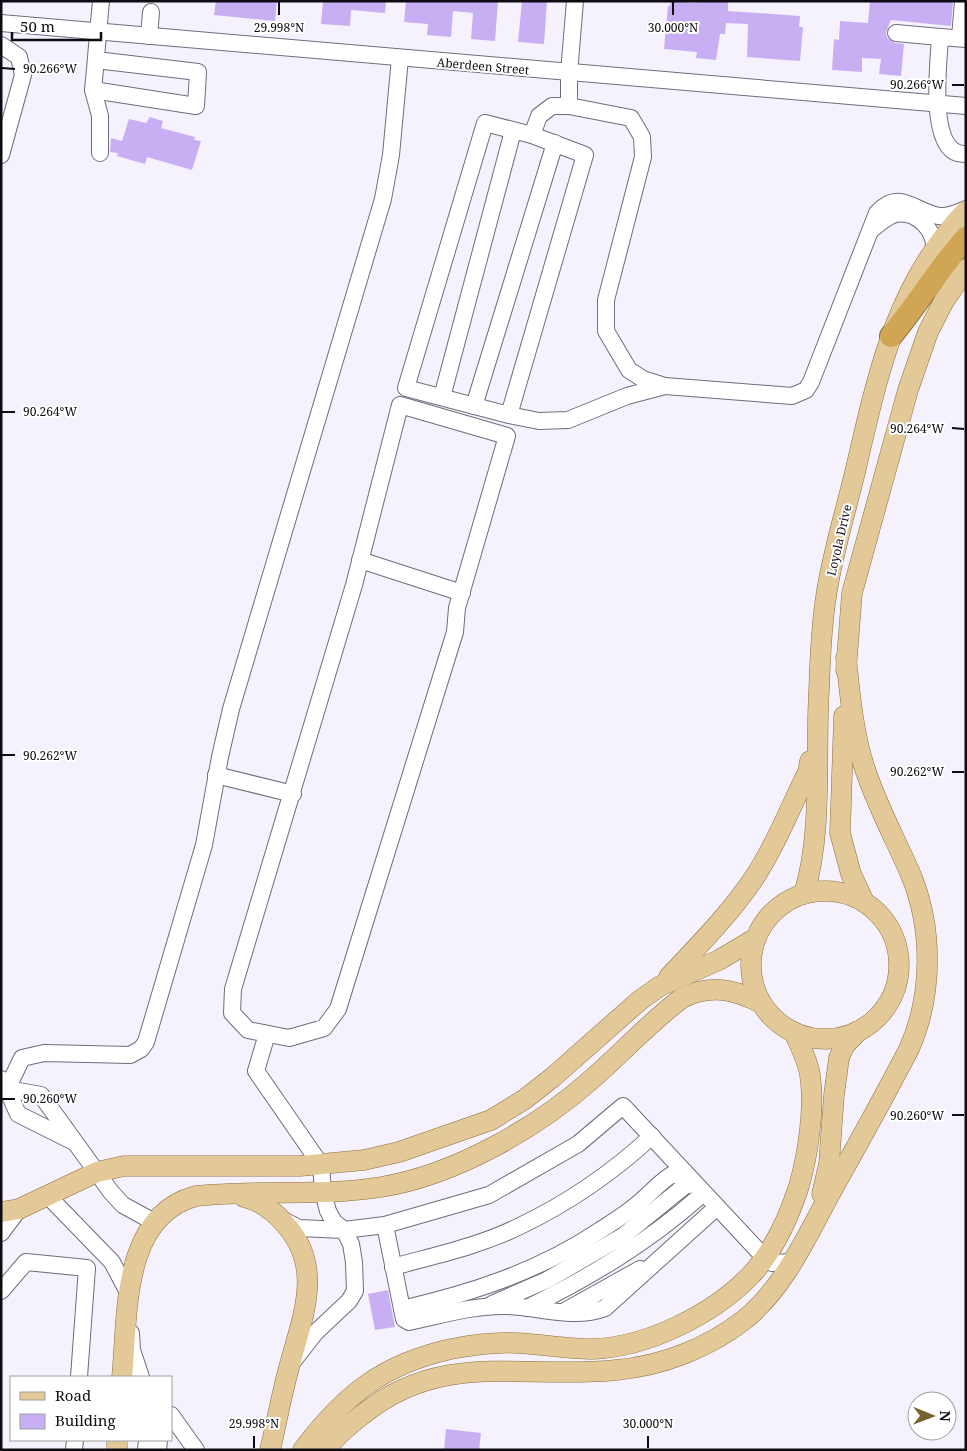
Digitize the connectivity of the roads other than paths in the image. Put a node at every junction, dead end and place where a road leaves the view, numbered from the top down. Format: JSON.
{"nodes":[{"id":1,"x":101,"y":1,"type":"edge"},
{"id":2,"x":575,"y":1,"type":"edge"},
{"id":3,"x":963,"y":1,"type":"edge"},
{"id":4,"x":151,"y":12,"type":"dead end"},
{"id":5,"x":1,"y":23,"type":"edge"},
{"id":6,"x":98,"y":32,"type":"junction"},
{"id":7,"x":896,"y":33,"type":"dead end"},
{"id":8,"x":149,"y":36,"type":"junction"},
{"id":9,"x":940,"y":36,"type":"junction"},
{"id":10,"x":963,"y":38,"type":"edge"},
{"id":11,"x":1,"y":45,"type":"edge"},
{"id":12,"x":400,"y":58,"type":"junction"},
{"id":13,"x":96,"y":60,"type":"junction"},
{"id":14,"x":569,"y":73,"type":"junction"},
{"id":15,"x":93,"y":90,"type":"junction"},
{"id":16,"x":936,"y":96,"type":"junction"},
{"id":17,"x":569,"y":106,"type":"junction"},
{"id":18,"x":966,"y":106,"type":"edge"},
{"id":19,"x":513,"y":131,"type":"junction"},
{"id":20,"x":532,"y":135,"type":"junction"},
{"id":21,"x":555,"y":144,"type":"junction"},
{"id":22,"x":100,"y":152,"type":"dead end"},
{"id":23,"x":966,"y":154,"type":"edge"},
{"id":24,"x":1,"y":155,"type":"edge"},
{"id":25,"x":966,"y":210,"type":"edge"},
{"id":26,"x":870,"y":231,"type":"junction"},
{"id":27,"x":966,"y":238,"type":"edge"},
{"id":28,"x":934,"y":250,"type":"junction"},
{"id":29,"x":966,"y":269,"type":"edge"},
{"id":30,"x":891,"y":336,"type":"junction"},
{"id":31,"x":665,"y":386,"type":"junction"},
{"id":32,"x":442,"y":397,"type":"junction"},
{"id":33,"x":474,"y":406,"type":"junction"},
{"id":34,"x":509,"y":415,"type":"junction"},
{"id":35,"x":360,"y":560,"type":"junction"},
{"id":36,"x":462,"y":593,"type":"junction"},
{"id":37,"x":846,"y":658,"type":"junction"},
{"id":38,"x":816,"y":740,"type":"junction"},
{"id":39,"x":216,"y":775,"type":"junction"},
{"id":40,"x":293,"y":794,"type":"junction"},
{"id":41,"x":804,"y":894,"type":"junction"},
{"id":42,"x":864,"y":902,"type":"junction"},
{"id":43,"x":756,"y":938,"type":"junction"},
{"id":44,"x":660,"y":986,"type":"junction"},
{"id":45,"x":761,"y":1003,"type":"junction"},
{"id":46,"x":858,"y":1031,"type":"junction"},
{"id":47,"x":794,"y":1032,"type":"junction"},
{"id":48,"x":267,"y":1034,"type":"junction"},
{"id":49,"x":3,"y":1089,"type":"edge"},
{"id":50,"x":652,"y":1136,"type":"junction"},
{"id":51,"x":77,"y":1144,"type":"junction"},
{"id":52,"x":321,"y":1165,"type":"junction"},
{"id":53,"x":97,"y":1172,"type":"junction"},
{"id":54,"x":687,"y":1184,"type":"junction"},
{"id":55,"x":323,"y":1192,"type":"junction"},
{"id":56,"x":47,"y":1194,"type":"junction"},
{"id":57,"x":233,"y":1194,"type":"junction"},
{"id":58,"x":699,"y":1197,"type":"junction"},
{"id":59,"x":715,"y":1210,"type":"junction"},
{"id":60,"x":10,"y":1211,"type":"edge"},
{"id":61,"x":281,"y":1218,"type":"junction"},
{"id":62,"x":154,"y":1222,"type":"junction"},
{"id":63,"x":814,"y":1223,"type":"junction"},
{"id":64,"x":385,"y":1225,"type":"junction"},
{"id":65,"x":344,"y":1230,"type":"junction"},
{"id":66,"x":1,"y":1233,"type":"edge"},
{"id":67,"x":764,"y":1257,"type":"junction"},
{"id":68,"x":791,"y":1262,"type":"junction"},
{"id":69,"x":393,"y":1267,"type":"junction"},
{"id":70,"x":1,"y":1291,"type":"edge"},
{"id":71,"x":130,"y":1297,"type":"junction"},
{"id":72,"x":486,"y":1307,"type":"junction"},
{"id":73,"x":528,"y":1308,"type":"junction"},
{"id":74,"x":402,"y":1309,"type":"junction"},
{"id":75,"x":289,"y":1366,"type":"junction"},
{"id":76,"x":79,"y":1376,"type":"edge"},
{"id":77,"x":122,"y":1376,"type":"edge"},
{"id":78,"x":142,"y":1376,"type":"edge"},
{"id":79,"x":176,"y":1421,"type":"edge"},
{"id":80,"x":188,"y":1450,"type":"edge"},
{"id":81,"x":196,"y":1450,"type":"edge"},
{"id":82,"x":270,"y":1450,"type":"edge"},
{"id":83,"x":302,"y":1450,"type":"edge"},
{"id":84,"x":326,"y":1450,"type":"edge"}],
"edges":[{"from":1,"to":6,"type":"street"},
{"from":2,"to":14,"type":"street"},
{"from":3,"to":10,"type":"street"},
{"from":4,"to":8,"type":"street"},
{"from":5,"to":6,"type":"street","name":"Aberdeen Street"},
{"from":6,"to":8,"type":"street","name":"Aberdeen Street"},
{"from":6,"to":13,"type":"street"},
{"from":7,"to":9,"type":"street"},
{"from":8,"to":12,"type":"street","name":"Aberdeen Street"},
{"from":9,"to":10,"type":"street"},
{"from":9,"to":16,"type":"street"},
{"from":11,"to":24,"type":"street"},
{"from":12,"to":14,"type":"street","name":"Aberdeen Street"},
{"from":12,"to":39,"type":"street"},
{"from":13,"to":15,"type":"street"},
{"from":13,"to":15,"type":"street"},
{"from":14,"to":16,"type":"street","name":"Aberdeen Street"},
{"from":14,"to":17,"type":"street"},
{"from":15,"to":22,"type":"street"},
{"from":16,"to":18,"type":"street","name":"Aberdeen Street"},
{"from":16,"to":23,"type":"street"},
{"from":17,"to":20,"type":"street"},
{"from":17,"to":31,"type":"street"},
{"from":19,"to":20,"type":"street"},
{"from":19,"to":32,"type":"street"},
{"from":19,"to":32,"type":"street"},
{"from":20,"to":21,"type":"street"},
{"from":21,"to":33,"type":"street"},
{"from":21,"to":34,"type":"street"},
{"from":25,"to":26,"type":"street"},
{"from":25,"to":28,"type":"main road","name":"Loyola Drive"},
{"from":26,"to":28,"type":"street"},
{"from":26,"to":31,"type":"street"},
{"from":27,"to":30,"type":"highway"},
{"from":28,"to":30,"type":"main road","name":"Loyola Drive"},
{"from":29,"to":37,"type":"main road","name":"Loyola Drive"},
{"from":30,"to":38,"type":"main road","name":"Loyola Drive"},
{"from":31,"to":34,"type":"street"},
{"from":32,"to":33,"type":"street"},
{"from":33,"to":34,"type":"street"},
{"from":35,"to":36,"type":"street"},
{"from":35,"to":36,"type":"street"},
{"from":35,"to":40,"type":"street"},
{"from":36,"to":48,"type":"street"},
{"from":37,"to":42,"type":"main road","name":"Loyola Drive"},
{"from":37,"to":63,"type":"main road"},
{"from":38,"to":41,"type":"main road","name":"Loyola Drive"},
{"from":38,"to":44,"type":"main road"},
{"from":39,"to":40,"type":"street"},
{"from":39,"to":49,"type":"street"},
{"from":40,"to":48,"type":"street"},
{"from":41,"to":42,"type":"main road"},
{"from":41,"to":43,"type":"main road"},
{"from":42,"to":46,"type":"main road"},
{"from":43,"to":44,"type":"main road"},
{"from":43,"to":45,"type":"main road"},
{"from":44,"to":52,"type":"main road"},
{"from":45,"to":47,"type":"main road"},
{"from":45,"to":55,"type":"main road"},
{"from":46,"to":47,"type":"main road"},
{"from":46,"to":63,"type":"main road"},
{"from":47,"to":67,"type":"main road"},
{"from":48,"to":52,"type":"street"},
{"from":49,"to":51,"type":"street"},
{"from":49,"to":51,"type":"street"},
{"from":50,"to":59,"type":"street"},
{"from":50,"to":64,"type":"street"},
{"from":50,"to":69,"type":"street"},
{"from":51,"to":53,"type":"street"},
{"from":52,"to":53,"type":"main road"},
{"from":52,"to":55,"type":"street"},
{"from":53,"to":56,"type":"main road"},
{"from":53,"to":62,"type":"street"},
{"from":54,"to":58,"type":"street"},
{"from":54,"to":72,"type":"street"},
{"from":54,"to":74,"type":"street"},
{"from":55,"to":57,"type":"main road"},
{"from":55,"to":65,"type":"street"},
{"from":56,"to":60,"type":"main road"},
{"from":56,"to":71,"type":"street"},
{"from":57,"to":61,"type":"main road"},
{"from":57,"to":62,"type":"main road"},
{"from":58,"to":59,"type":"street"},
{"from":58,"to":73,"type":"street"},
{"from":59,"to":67,"type":"street"},
{"from":59,"to":73,"type":"street"},
{"from":60,"to":66,"type":"street"},
{"from":61,"to":65,"type":"street"},
{"from":61,"to":75,"type":"main road"},
{"from":62,"to":71,"type":"main road"},
{"from":63,"to":68,"type":"main road"},
{"from":64,"to":65,"type":"street"},
{"from":64,"to":69,"type":"street"},
{"from":65,"to":75,"type":"street"},
{"from":67,"to":68,"type":"street"},
{"from":67,"to":83,"type":"main road"},
{"from":68,"to":84,"type":"main road"},
{"from":69,"to":74,"type":"street"},
{"from":70,"to":76,"type":"street"},
{"from":71,"to":77,"type":"main road"},
{"from":71,"to":78,"type":"street"},
{"from":72,"to":73,"type":"street"},
{"from":72,"to":74,"type":"street"},
{"from":75,"to":82,"type":"main road"},
{"from":79,"to":80,"type":"street"},
{"from":79,"to":81,"type":"street"}]}
